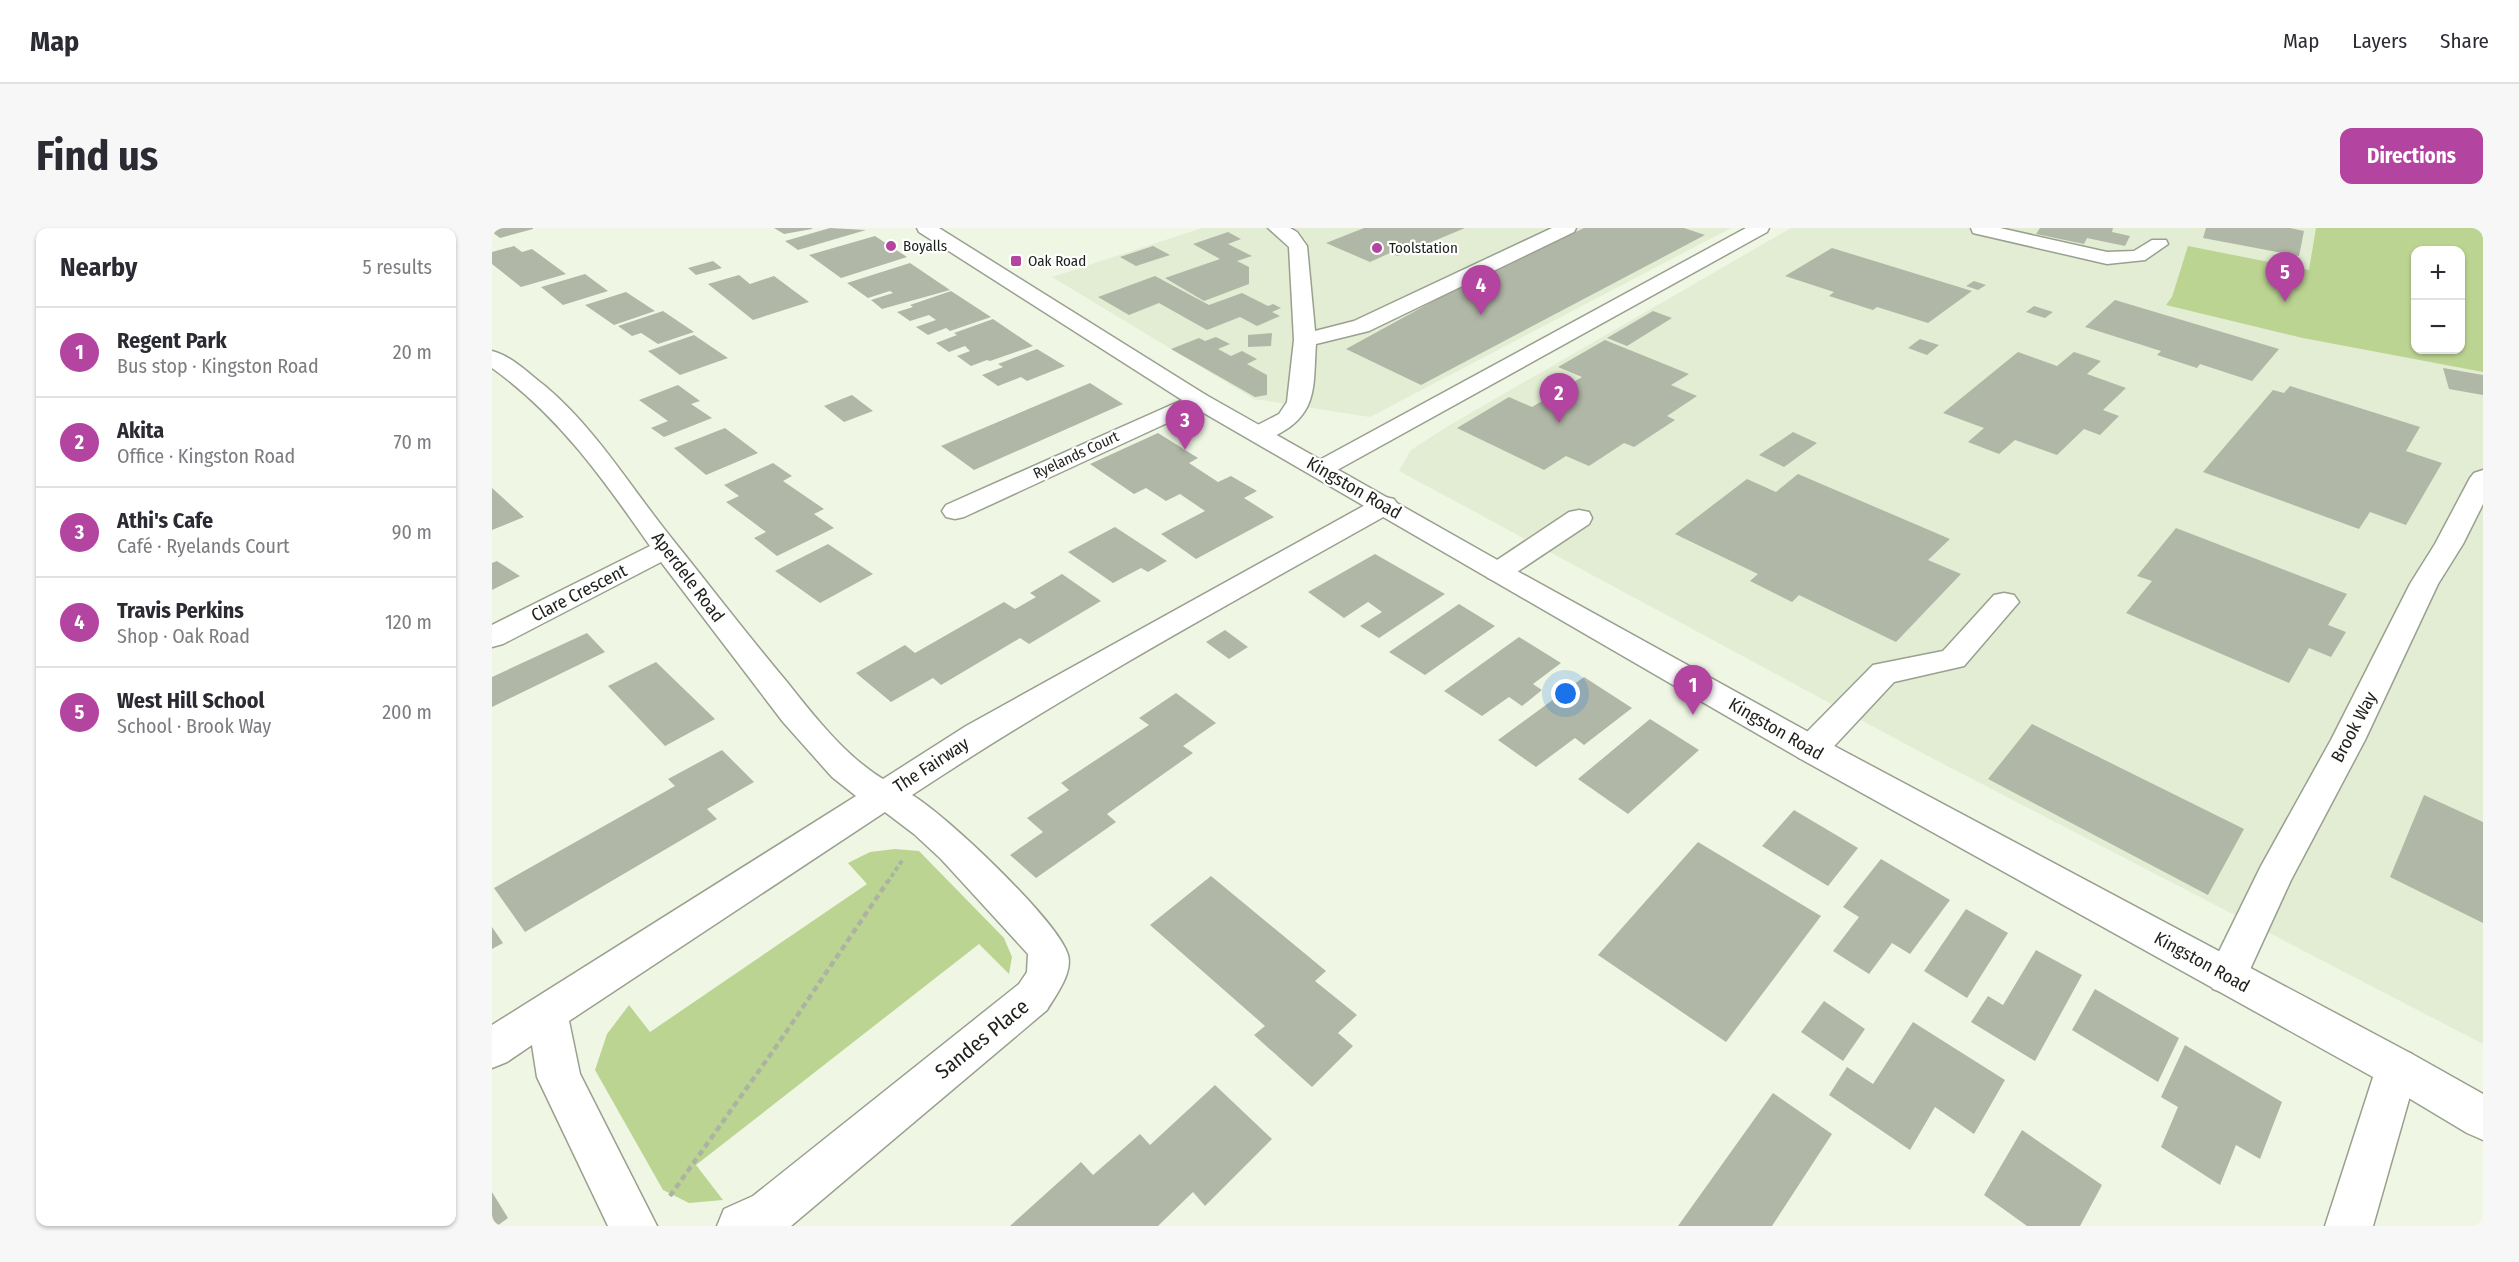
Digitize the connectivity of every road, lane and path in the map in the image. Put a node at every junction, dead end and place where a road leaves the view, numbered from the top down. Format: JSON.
{"nodes":[{"id":1,"x":926,"y":228,"type":"edge"},
{"id":2,"x":1567,"y":228,"type":"edge"},
{"id":3,"x":1760,"y":228,"type":"edge"},
{"id":4,"x":1980,"y":228,"type":"edge"},
{"id":5,"x":1291,"y":231,"type":"edge"},
{"id":6,"x":2159,"y":244,"type":"dead end"},
{"id":7,"x":1305,"y":340,"type":"junction"},
{"id":8,"x":492,"y":358,"type":"edge"},
{"id":9,"x":1198,"y":400,"type":"junction"},
{"id":10,"x":1259,"y":434,"type":"junction"},
{"id":11,"x":1321,"y":469,"type":"junction"},
{"id":12,"x":2483,"y":478,"type":"edge"},
{"id":13,"x":1385,"y":505,"type":"junction"},
{"id":14,"x":955,"y":511,"type":"dead end"},
{"id":15,"x":1579,"y":518,"type":"dead end"},
{"id":16,"x":666,"y":549,"type":"junction"},
{"id":17,"x":1498,"y":572,"type":"junction"},
{"id":18,"x":2004,"y":602,"type":"dead end"},
{"id":19,"x":492,"y":637,"type":"edge"},
{"id":20,"x":1811,"y":749,"type":"junction"},
{"id":21,"x":884,"y":796,"type":"junction"},
{"id":22,"x":922,"y":821,"type":"junction"},
{"id":23,"x":2227,"y":976,"type":"junction"},
{"id":24,"x":548,"y":1013,"type":"junction"},
{"id":25,"x":492,"y":1048,"type":"edge"},
{"id":26,"x":2397,"y":1068,"type":"junction"},
{"id":27,"x":2483,"y":1118,"type":"edge"},
{"id":28,"x":648,"y":1216,"type":"edge"},
{"id":29,"x":741,"y":1226,"type":"edge"},
{"id":30,"x":2349,"y":1226,"type":"edge"}],
"edges":[{"from":1,"to":9,"type":"street","name":"Kingston Road"},
{"from":2,"to":7,"type":"street"},
{"from":3,"to":11,"type":"street"},
{"from":4,"to":6,"type":"street"},
{"from":5,"to":7,"type":"street"},
{"from":7,"to":10,"type":"street"},
{"from":8,"to":16,"type":"street","name":"Aperdele Road"},
{"from":9,"to":10,"type":"street","name":"Kingston Road"},
{"from":9,"to":14,"type":"street","name":"Ryelands Court"},
{"from":10,"to":11,"type":"street","name":"Kingston Road"},
{"from":11,"to":13,"type":"street","name":"Kingston Road"},
{"from":12,"to":23,"type":"street","name":"Brook Way"},
{"from":13,"to":17,"type":"street","name":"Kingston Road"},
{"from":13,"to":21,"type":"street","name":"The Fairway"},
{"from":15,"to":17,"type":"street"},
{"from":16,"to":19,"type":"street","name":"Clare Crescent"},
{"from":16,"to":21,"type":"street","name":"Aperdele Road"},
{"from":17,"to":20,"type":"street","name":"Kingston Road"},
{"from":18,"to":20,"type":"street"},
{"from":20,"to":23,"type":"street","name":"Kingston Road"},
{"from":21,"to":22,"type":"street","name":"Sandes Place"},
{"from":21,"to":24,"type":"street","name":"The Fairway"},
{"from":22,"to":28,"type":"path"},
{"from":22,"to":29,"type":"street","name":"Sandes Place"},
{"from":23,"to":26,"type":"street","name":"Kingston Road"},
{"from":24,"to":25,"type":"street","name":"The Fairway"},
{"from":24,"to":28,"type":"street"},
{"from":26,"to":27,"type":"street","name":"Kingston Road"},
{"from":26,"to":30,"type":"street"}]}
